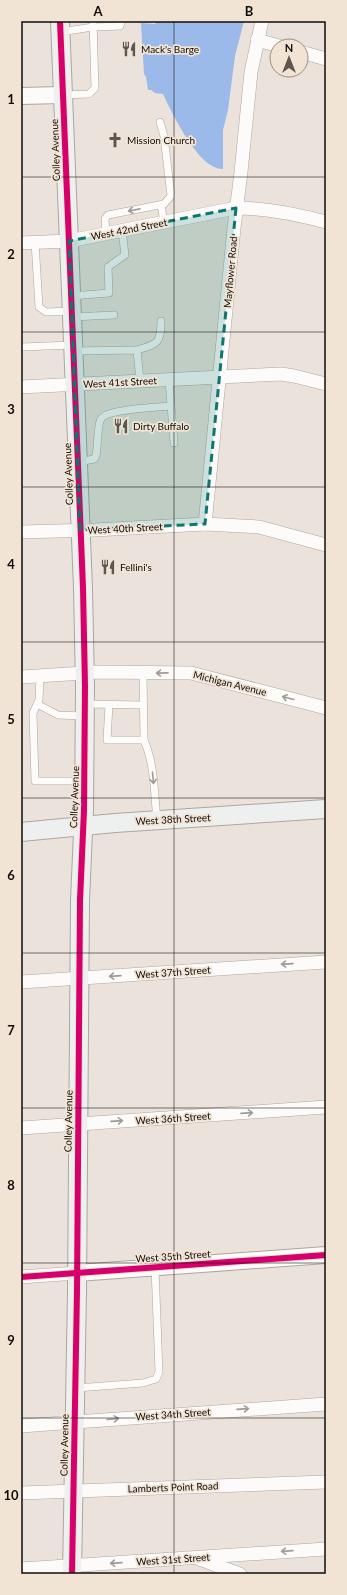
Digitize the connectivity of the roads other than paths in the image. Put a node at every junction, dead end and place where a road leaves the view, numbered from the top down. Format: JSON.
{"nodes":[{"id":1,"x":121,"y":21,"type":"edge"},
{"id":2,"x":262,"y":21,"type":"edge"},
{"id":3,"x":93,"y":24,"type":"edge"},
{"id":4,"x":60,"y":26,"type":"edge"},
{"id":5,"x":257,"y":40,"type":"junction"},
{"id":6,"x":269,"y":43,"type":"edge"},
{"id":7,"x":309,"y":54,"type":"edge"},
{"id":8,"x":326,"y":59,"type":"edge"},
{"id":9,"x":62,"y":95,"type":"junction"},
{"id":10,"x":21,"y":96,"type":"edge"},
{"id":11,"x":160,"y":122,"type":"dead end"},
{"id":12,"x":161,"y":205,"type":"junction"},
{"id":13,"x":236,"y":208,"type":"junction"},
{"id":14,"x":164,"y":222,"type":"junction"},
{"id":15,"x":326,"y":222,"type":"edge"},
{"id":16,"x":122,"y":230,"type":"junction"},
{"id":17,"x":106,"y":233,"type":"junction"},
{"id":18,"x":69,"y":241,"type":"junction"},
{"id":19,"x":34,"y":242,"type":"junction"},
{"id":20,"x":21,"y":243,"type":"edge"},
{"id":21,"x":71,"y":308,"type":"junction"},
{"id":22,"x":114,"y":315,"type":"dead end"},
{"id":23,"x":161,"y":321,"type":"dead end"},
{"id":24,"x":21,"y":347,"type":"edge"},
{"id":25,"x":73,"y":348,"type":"junction"},
{"id":26,"x":137,"y":350,"type":"junction"},
{"id":27,"x":220,"y":377,"type":"junction"},
{"id":28,"x":169,"y":380,"type":"junction"},
{"id":29,"x":140,"y":381,"type":"junction"},
{"id":30,"x":326,"y":384,"type":"edge"},
{"id":31,"x":74,"y":385,"type":"junction"},
{"id":32,"x":21,"y":387,"type":"edge"},
{"id":33,"x":171,"y":406,"type":"junction"},
{"id":34,"x":174,"y":443,"type":"dead end"},
{"id":35,"x":77,"y":462,"type":"junction"},
{"id":36,"x":205,"y":524,"type":"junction"},
{"id":37,"x":80,"y":530,"type":"junction"},
{"id":38,"x":21,"y":532,"type":"edge"},
{"id":39,"x":326,"y":545,"type":"edge"},
{"id":40,"x":143,"y":673,"type":"junction"},
{"id":41,"x":85,"y":674,"type":"junction"},
{"id":42,"x":40,"y":676,"type":"junction"},
{"id":43,"x":21,"y":677,"type":"edge"},
{"id":44,"x":37,"y":704,"type":"junction"},
{"id":45,"x":109,"y":704,"type":"junction"},
{"id":46,"x":143,"y":705,"type":"junction"},
{"id":47,"x":326,"y":708,"type":"edge"},
{"id":48,"x":85,"y":710,"type":"junction"},
{"id":49,"x":144,"y":740,"type":"junction"},
{"id":50,"x":84,"y":781,"type":"junction"},
{"id":51,"x":326,"y":809,"type":"edge"},
{"id":52,"x":157,"y":820,"type":"junction"},
{"id":53,"x":83,"y":826,"type":"junction"},
{"id":54,"x":21,"y":832,"type":"edge"},
{"id":55,"x":326,"y":962,"type":"edge"},
{"id":56,"x":79,"y":979,"type":"junction"},
{"id":57,"x":21,"y":982,"type":"edge"},
{"id":58,"x":326,"y":1107,"type":"edge"},
{"id":59,"x":78,"y":1124,"type":"junction"},
{"id":60,"x":21,"y":1128,"type":"edge"},
{"id":61,"x":326,"y":1255,"type":"edge"},
{"id":62,"x":155,"y":1267,"type":"junction"},
{"id":63,"x":77,"y":1273,"type":"junction"},
{"id":64,"x":21,"y":1277,"type":"edge"},
{"id":65,"x":75,"y":1388,"type":"junction"},
{"id":66,"x":326,"y":1404,"type":"edge"},
{"id":67,"x":74,"y":1422,"type":"junction"},
{"id":68,"x":21,"y":1426,"type":"edge"},
{"id":69,"x":326,"y":1482,"type":"edge"},
{"id":70,"x":74,"y":1492,"type":"junction"},
{"id":71,"x":21,"y":1493,"type":"edge"},
{"id":72,"x":326,"y":1549,"type":"edge"},
{"id":73,"x":195,"y":1558,"type":"junction"},
{"id":74,"x":21,"y":1570,"type":"edge"},
{"id":75,"x":72,"y":1570,"type":"edge"},
{"id":76,"x":240,"y":1574,"type":"edge"}],
"edges":[{"from":1,"to":3,"type":"lane"},
{"from":2,"to":5,"type":"street","name":"Mayflower Road"},
{"from":3,"to":4,"type":"lane"},
{"from":3,"to":9,"type":"lane"},
{"from":4,"to":9,"type":"main road","name":"Colley Avenue"},
{"from":5,"to":6,"type":"street"},
{"from":5,"to":13,"type":"street","name":"Mayflower Road"},
{"from":7,"to":8,"type":"street"},
{"from":9,"to":10,"type":"street"},
{"from":9,"to":18,"type":"main road","name":"Colley Avenue"},
{"from":11,"to":12,"type":"lane"},
{"from":12,"to":14,"type":"lane"},
{"from":12,"to":17,"type":"lane","one_way":true},
{"from":13,"to":14,"type":"street","name":"West 42nd Street"},
{"from":13,"to":15,"type":"street","name":"West 42nd Street"},
{"from":13,"to":27,"type":"street","name":"Mayflower Road"},
{"from":14,"to":16,"type":"street","name":"West 42nd Street"},
{"from":16,"to":17,"type":"street","name":"West 42nd Street"},
{"from":16,"to":21,"type":"lane"},
{"from":17,"to":18,"type":"street","name":"West 42nd Street"},
{"from":18,"to":19,"type":"street","name":"West 42nd Street"},
{"from":18,"to":21,"type":"main road","name":"Colley Avenue"},
{"from":19,"to":20,"type":"street","name":"West 42nd Street"},
{"from":19,"to":21,"type":"lane"},
{"from":21,"to":22,"type":"lane"},
{"from":21,"to":25,"type":"main road","name":"Colley Avenue"},
{"from":23,"to":26,"type":"lane"},
{"from":24,"to":25,"type":"lane"},
{"from":25,"to":26,"type":"lane"},
{"from":25,"to":31,"type":"main road","name":"Colley Avenue"},
{"from":26,"to":29,"type":"lane"},
{"from":27,"to":28,"type":"street","name":"West 41st Street"},
{"from":27,"to":30,"type":"street","name":"West 41st Street"},
{"from":27,"to":36,"type":"street","name":"Mayflower Road"},
{"from":28,"to":29,"type":"street","name":"West 41st Street"},
{"from":28,"to":33,"type":"lane"},
{"from":29,"to":31,"type":"street","name":"West 41st Street"},
{"from":31,"to":32,"type":"street","name":"West 41st Street"},
{"from":31,"to":35,"type":"main road","name":"Colley Avenue"},
{"from":33,"to":34,"type":"lane"},
{"from":33,"to":35,"type":"lane"},
{"from":35,"to":37,"type":"main road","name":"Colley Avenue"},
{"from":36,"to":37,"type":"street","name":"West 40th Street"},
{"from":36,"to":39,"type":"street","name":"West 40th Street"},
{"from":37,"to":38,"type":"street","name":"West 40th Street"},
{"from":37,"to":41,"type":"main road","name":"Colley Avenue"},
{"from":40,"to":41,"type":"street","name":"Michigan Avenue"},
{"from":40,"to":46,"type":"lane"},
{"from":47,"to":40,"type":"street","name":"Michigan Avenue","one_way":true},
{"from":41,"to":42,"type":"street","name":"Michigan Avenue"},
{"from":41,"to":48,"type":"main road","name":"Colley Avenue"},
{"from":42,"to":43,"type":"street","name":"Michigan Avenue"},
{"from":42,"to":44,"type":"lane"},
{"from":44,"to":48,"type":"lane"},
{"from":44,"to":50,"type":"lane"},
{"from":45,"to":46,"type":"lane"},
{"from":45,"to":48,"type":"lane"},
{"from":45,"to":49,"type":"lane"},
{"from":46,"to":49,"type":"lane"},
{"from":48,"to":50,"type":"main road","name":"Colley Avenue"},
{"from":49,"to":52,"type":"lane","one_way":true},
{"from":50,"to":53,"type":"main road","name":"Colley Avenue"},
{"from":51,"to":52,"type":"main road","name":"West 38th Street"},
{"from":52,"to":53,"type":"main road","name":"West 38th Street"},
{"from":53,"to":54,"type":"main road","name":"West 38th Street"},
{"from":53,"to":56,"type":"main road","name":"Colley Avenue"},
{"from":55,"to":56,"type":"street","name":"West 37th Street","one_way":true},
{"from":56,"to":57,"type":"street","name":"West 37th Street"},
{"from":56,"to":59,"type":"main road","name":"Colley Avenue"},
{"from":59,"to":58,"type":"street","name":"West 36th Street","one_way":true},
{"from":59,"to":60,"type":"street","name":"West 36th Street"},
{"from":59,"to":63,"type":"main road","name":"Colley Avenue"},
{"from":61,"to":62,"type":"street","name":"West 35th Street"},
{"from":62,"to":63,"type":"street","name":"West 35th Street"},
{"from":62,"to":65,"type":"lane"},
{"from":63,"to":64,"type":"street","name":"West 35th Street"},
{"from":63,"to":65,"type":"main road","name":"Colley Avenue"},
{"from":65,"to":67,"type":"main road","name":"Colley Avenue"},
{"from":67,"to":66,"type":"street","name":"West 34th Street","one_way":true},
{"from":67,"to":68,"type":"street","name":"West 34th Street"},
{"from":67,"to":70,"type":"main road","name":"Colley Avenue"},
{"from":69,"to":70,"type":"street","name":"Lamberts Point Road"},
{"from":70,"to":71,"type":"street","name":"Lamberts Point Road"},
{"from":70,"to":75,"type":"main road","name":"Colley Avenue"},
{"from":72,"to":73,"type":"street","name":"West 31st Street","one_way":true},
{"from":73,"to":75,"type":"street","name":"West 31st Street","one_way":true},
{"from":73,"to":76,"type":"street"},
{"from":74,"to":75,"type":"street","name":"West 31st Street"}]}
